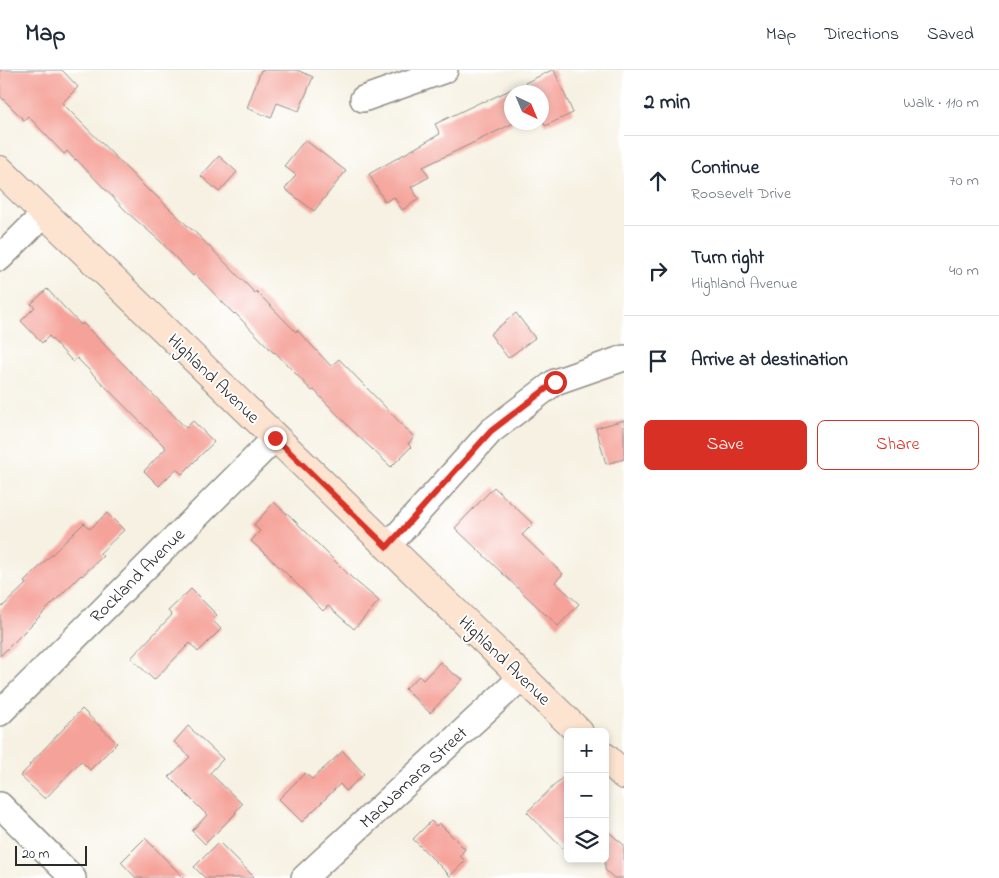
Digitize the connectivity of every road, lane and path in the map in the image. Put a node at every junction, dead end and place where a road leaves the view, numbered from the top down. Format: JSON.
{"nodes":[{"id":1,"x":445,"y":70,"type":"edge"},
{"id":2,"x":363,"y":99,"type":"dead end"},
{"id":3,"x":0,"y":170,"type":"edge"},
{"id":4,"x":45,"y":213,"type":"junction"},
{"id":5,"x":0,"y":258,"type":"edge"},
{"id":6,"x":624,"y":358,"type":"edge"},
{"id":7,"x":275,"y":438,"type":"junction"},
{"id":8,"x":387,"y":547,"type":"junction"},
{"id":9,"x":522,"y":676,"type":"junction"},
{"id":10,"x":0,"y":713,"type":"edge"},
{"id":11,"x":575,"y":728,"type":"edge"},
{"id":12,"x":609,"y":761,"type":"edge"},
{"id":13,"x":624,"y":775,"type":"edge"},
{"id":14,"x":0,"y":805,"type":"edge"},
{"id":15,"x":74,"y":878,"type":"edge"},
{"id":16,"x":304,"y":878,"type":"edge"}],
"edges":[{"from":1,"to":2,"type":"street"},
{"from":3,"to":4,"type":"main road","name":"Highland Avenue"},
{"from":4,"to":5,"type":"street"},
{"from":4,"to":7,"type":"main road","name":"Highland Avenue"},
{"from":6,"to":8,"type":"street"},
{"from":7,"to":8,"type":"main road","name":"Highland Avenue"},
{"from":7,"to":10,"type":"street","name":"Rockland Avenue"},
{"from":8,"to":9,"type":"main road","name":"Highland Avenue"},
{"from":9,"to":11,"type":"main road","name":"Highland Avenue"},
{"from":9,"to":16,"type":"street","name":"MacNamara Street"},
{"from":12,"to":13,"type":"main road"},
{"from":14,"to":15,"type":"street"}]}
